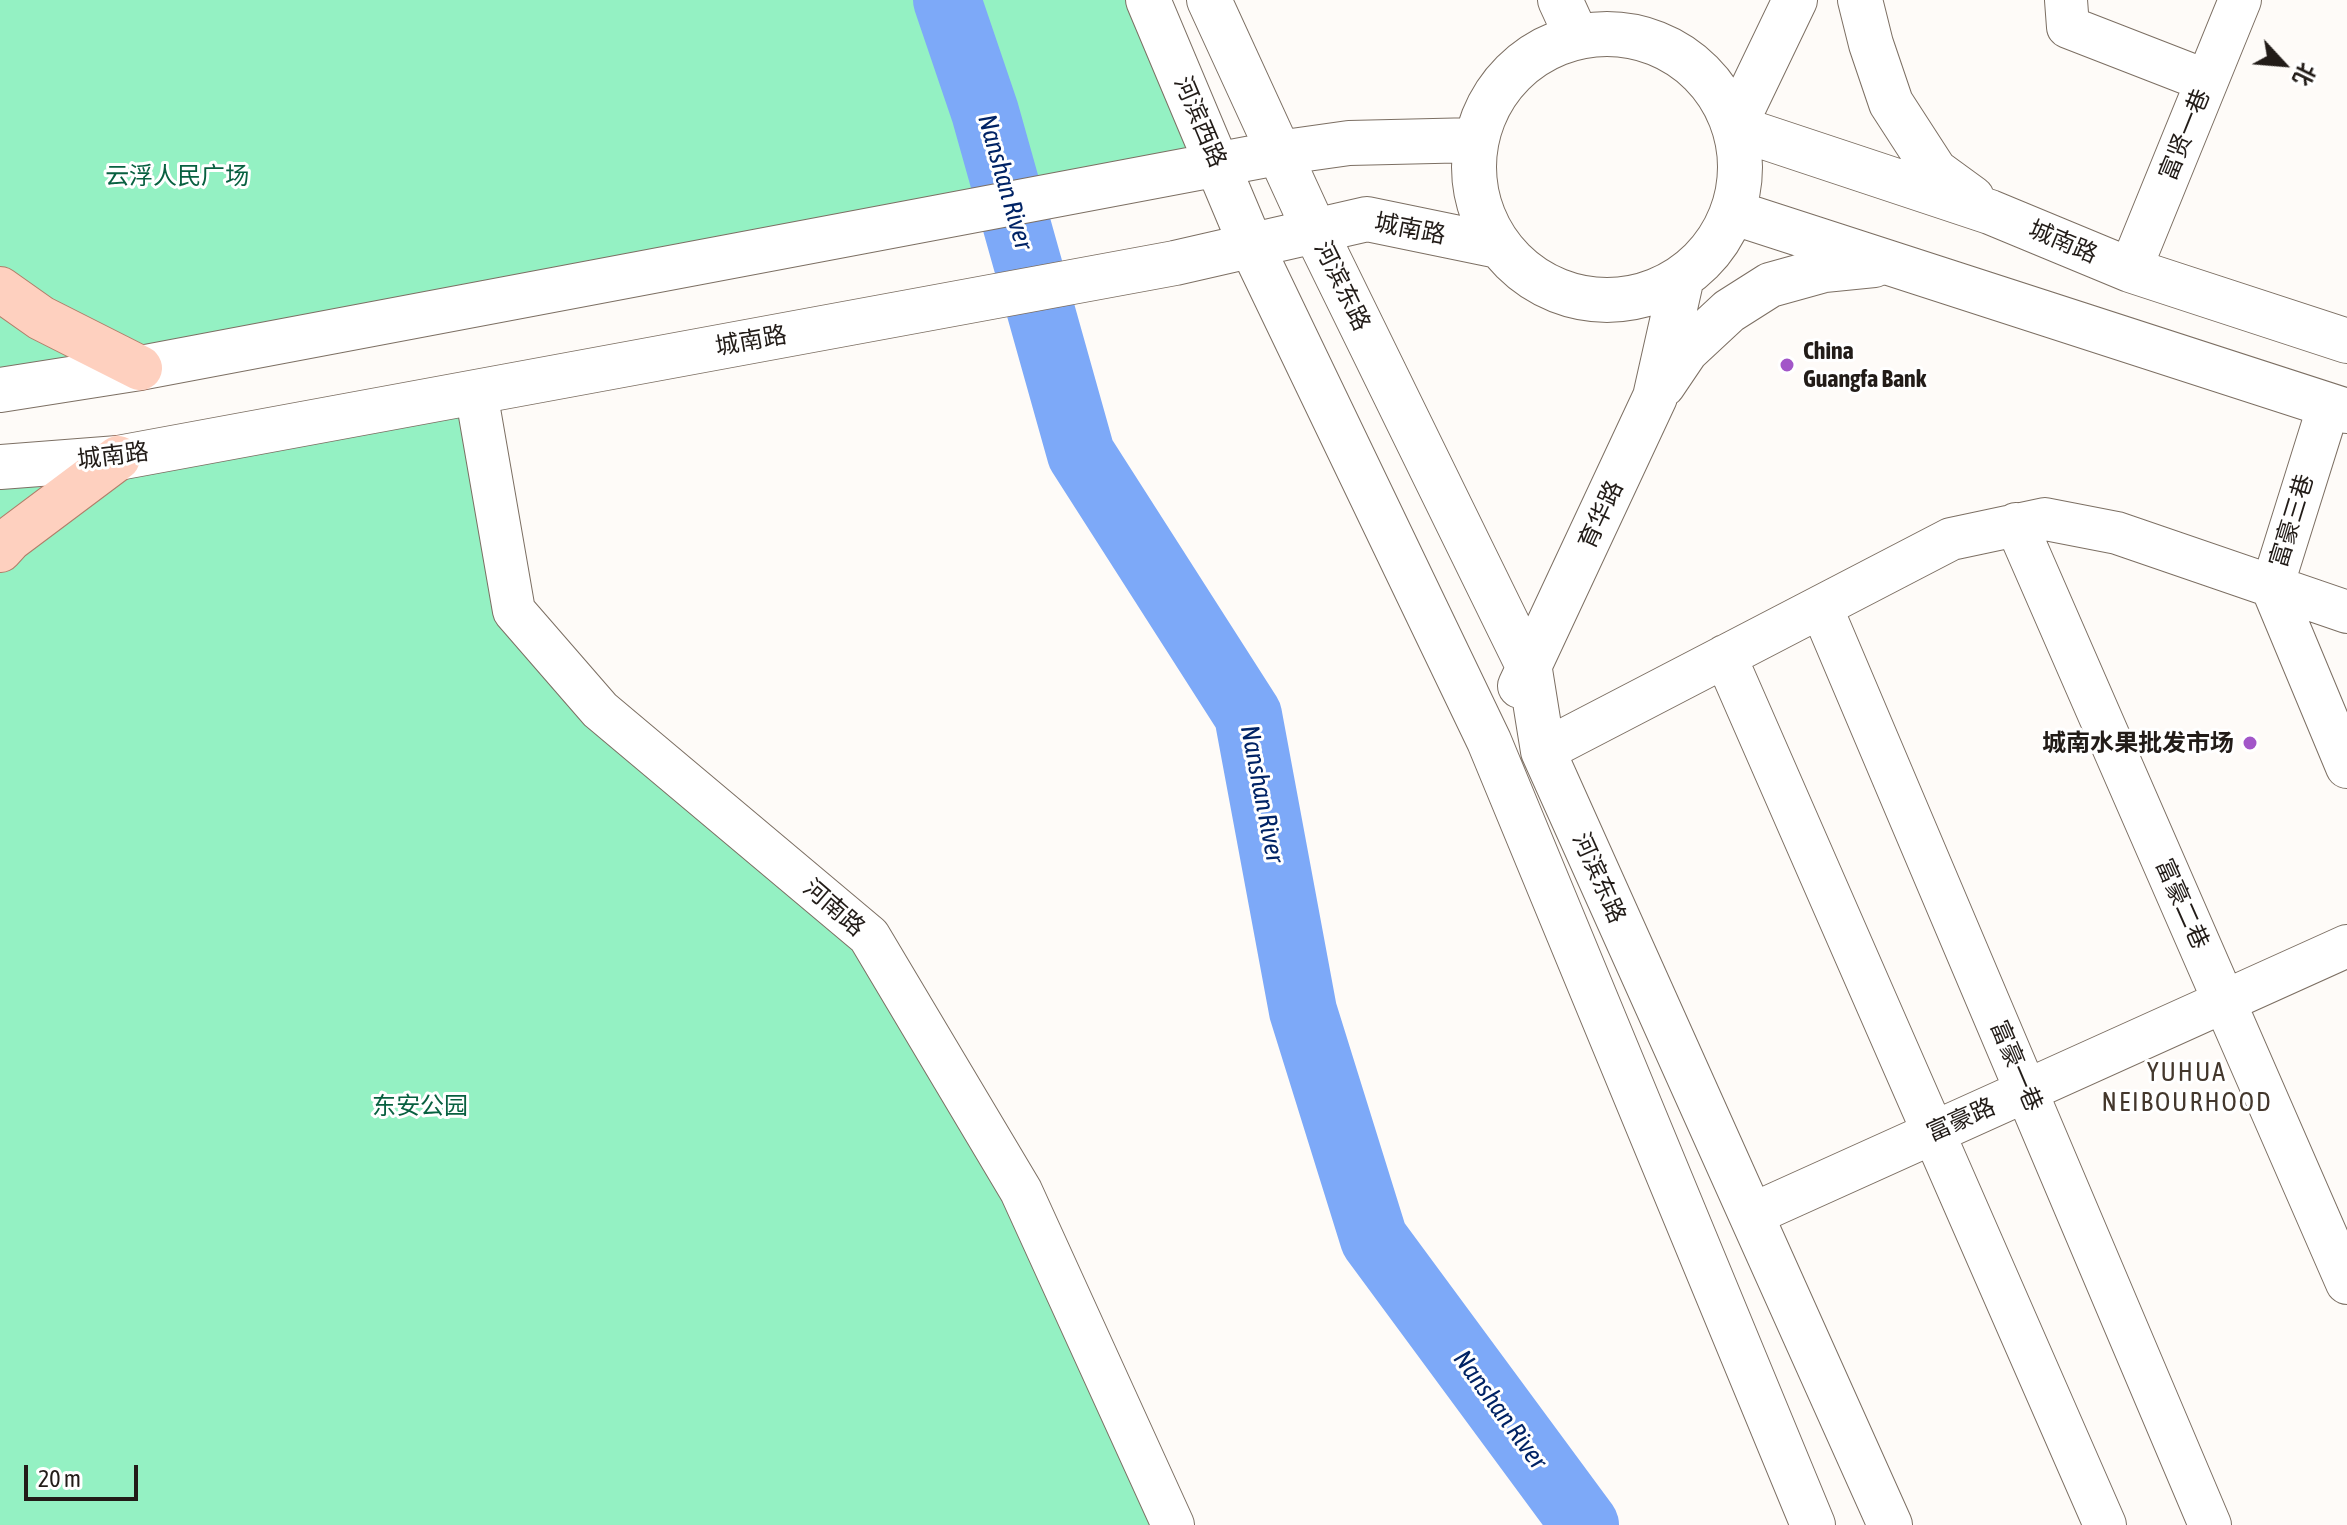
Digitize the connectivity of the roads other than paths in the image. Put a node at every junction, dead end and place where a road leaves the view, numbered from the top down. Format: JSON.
{"nodes":[{"id":1,"x":1148,"y":0,"type":"edge"},
{"id":2,"x":1209,"y":0,"type":"edge"},
{"id":3,"x":1795,"y":0,"type":"edge"},
{"id":4,"x":1860,"y":0,"type":"edge"},
{"id":5,"x":2066,"y":0,"type":"edge"},
{"id":6,"x":2240,"y":0,"type":"edge"},
{"id":7,"x":1569,"y":18,"type":"edge"},
{"id":8,"x":2207,"y":81,"type":"junction"},
{"id":9,"x":1734,"y":127,"type":"junction"},
{"id":10,"x":1476,"y":140,"type":"junction"},
{"id":11,"x":1278,"y":153,"type":"junction"},
{"id":12,"x":1218,"y":164,"type":"junction"},
{"id":13,"x":1732,"y":212,"type":"junction"},
{"id":14,"x":1990,"y":212,"type":"junction"},
{"id":15,"x":1315,"y":231,"type":"junction"},
{"id":16,"x":1251,"y":245,"type":"junction"},
{"id":17,"x":1498,"y":246,"type":"junction"},
{"id":18,"x":1890,"y":263,"type":"junction"},
{"id":19,"x":2130,"y":270,"type":"junction"},
{"id":20,"x":1682,"y":277,"type":"junction"},
{"id":21,"x":0,"y":289,"type":"edge"},
{"id":22,"x":2347,"y":341,"type":"edge"},
{"id":23,"x":140,"y":368,"type":"junction"},
{"id":24,"x":0,"y":390,"type":"edge"},
{"id":25,"x":476,"y":392,"type":"junction"},
{"id":26,"x":1655,"y":397,"type":"junction"},
{"id":27,"x":2338,"y":408,"type":"edge"},
{"id":28,"x":118,"y":458,"type":"junction"},
{"id":29,"x":0,"y":467,"type":"edge"},
{"id":30,"x":2016,"y":524,"type":"junction"},
{"id":31,"x":0,"y":550,"type":"edge"},
{"id":32,"x":2272,"y":587,"type":"junction"},
{"id":33,"x":1821,"y":607,"type":"junction"},
{"id":34,"x":2347,"y":612,"type":"edge"},
{"id":35,"x":1725,"y":656,"type":"junction"},
{"id":36,"x":1530,"y":670,"type":"junction"},
{"id":37,"x":1489,"y":741,"type":"junction"},
{"id":38,"x":1543,"y":751,"type":"junction"},
{"id":39,"x":2347,"y":767,"type":"edge"},
{"id":40,"x":2347,"y":946,"type":"edge"},
{"id":41,"x":2224,"y":1001,"type":"junction"},
{"id":42,"x":2027,"y":1091,"type":"junction"},
{"id":43,"x":1934,"y":1133,"type":"junction"},
{"id":44,"x":1751,"y":1215,"type":"junction"},
{"id":45,"x":2347,"y":1283,"type":"edge"},
{"id":46,"x":1173,"y":1525,"type":"edge"},
{"id":47,"x":1813,"y":1525,"type":"edge"},
{"id":48,"x":1890,"y":1525,"type":"edge"},
{"id":49,"x":2105,"y":1525,"type":"edge"},
{"id":50,"x":2210,"y":1525,"type":"edge"}],
"edges":[{"from":1,"to":12,"type":"main road","name":"河滨西路"},
{"from":2,"to":11,"type":"main road"},
{"from":3,"to":9,"type":"main road"},
{"from":4,"to":14,"type":"main road"},
{"from":5,"to":8,"type":"street"},
{"from":6,"to":8,"type":"street","name":"富贤一巷"},
{"from":7,"to":9,"type":"main road","name":"城南路"},
{"from":7,"to":10,"type":"main road","name":"城南路"},
{"from":8,"to":19,"type":"street","name":"富贤一巷"},
{"from":9,"to":13,"type":"main road","name":"城南路"},
{"from":9,"to":14,"type":"main road","name":"城南路"},
{"from":10,"to":11,"type":"main road"},
{"from":10,"to":17,"type":"main road","name":"城南路"},
{"from":11,"to":12,"type":"main road"},
{"from":11,"to":15,"type":"main road"},
{"from":12,"to":16,"type":"main road","name":"河滨西路"},
{"from":12,"to":23,"type":"main road"},
{"from":13,"to":18,"type":"main road"},
{"from":13,"to":20,"type":"main road","name":"城南路"},
{"from":14,"to":19,"type":"main road","name":"城南路"},
{"from":15,"to":16,"type":"main road","name":"城南路"},
{"from":15,"to":17,"type":"main road","name":"城南路"},
{"from":15,"to":36,"type":"main road","name":"河滨东路"},
{"from":16,"to":25,"type":"main road","name":"城南路"},
{"from":16,"to":37,"type":"main road","name":"河滨东路"},
{"from":17,"to":20,"type":"main road","name":"城南路"},
{"from":18,"to":26,"type":"main road"},
{"from":18,"to":27,"type":"main road"},
{"from":19,"to":22,"type":"main road","name":"城南路"},
{"from":20,"to":26,"type":"main road","name":"育华路"},
{"from":21,"to":23,"type":"main road"},
{"from":23,"to":24,"type":"main road"},
{"from":25,"to":28,"type":"main road","name":"城南路"},
{"from":25,"to":46,"type":"street","name":"河南路"},
{"from":26,"to":36,"type":"main road","name":"育华路"},
{"from":27,"to":32,"type":"street","name":"富豪三巷"},
{"from":28,"to":29,"type":"main road","name":"城南路"},
{"from":28,"to":31,"type":"main road"},
{"from":30,"to":32,"type":"street"},
{"from":30,"to":33,"type":"street"},
{"from":30,"to":41,"type":"street","name":"富豪二巷"},
{"from":32,"to":34,"type":"street"},
{"from":32,"to":39,"type":"street","name":"富豪三巷"},
{"from":33,"to":35,"type":"street"},
{"from":33,"to":42,"type":"street","name":"富豪一巷"},
{"from":35,"to":38,"type":"street"},
{"from":35,"to":43,"type":"street"},
{"from":36,"to":37,"type":"main road","name":"育华路"},
{"from":36,"to":38,"type":"main road","name":"河滨东路"},
{"from":37,"to":47,"type":"main road","name":"河滨东路"},
{"from":38,"to":44,"type":"main road","name":"河滨东路"},
{"from":40,"to":41,"type":"street","name":"富豪路"},
{"from":41,"to":42,"type":"street","name":"富豪路"},
{"from":41,"to":45,"type":"street","name":"富豪二巷"},
{"from":42,"to":43,"type":"street","name":"富豪路"},
{"from":42,"to":50,"type":"street","name":"富豪一巷"},
{"from":43,"to":44,"type":"street","name":"富豪路"},
{"from":43,"to":49,"type":"street"},
{"from":44,"to":48,"type":"main road","name":"河滨东路"}]}
